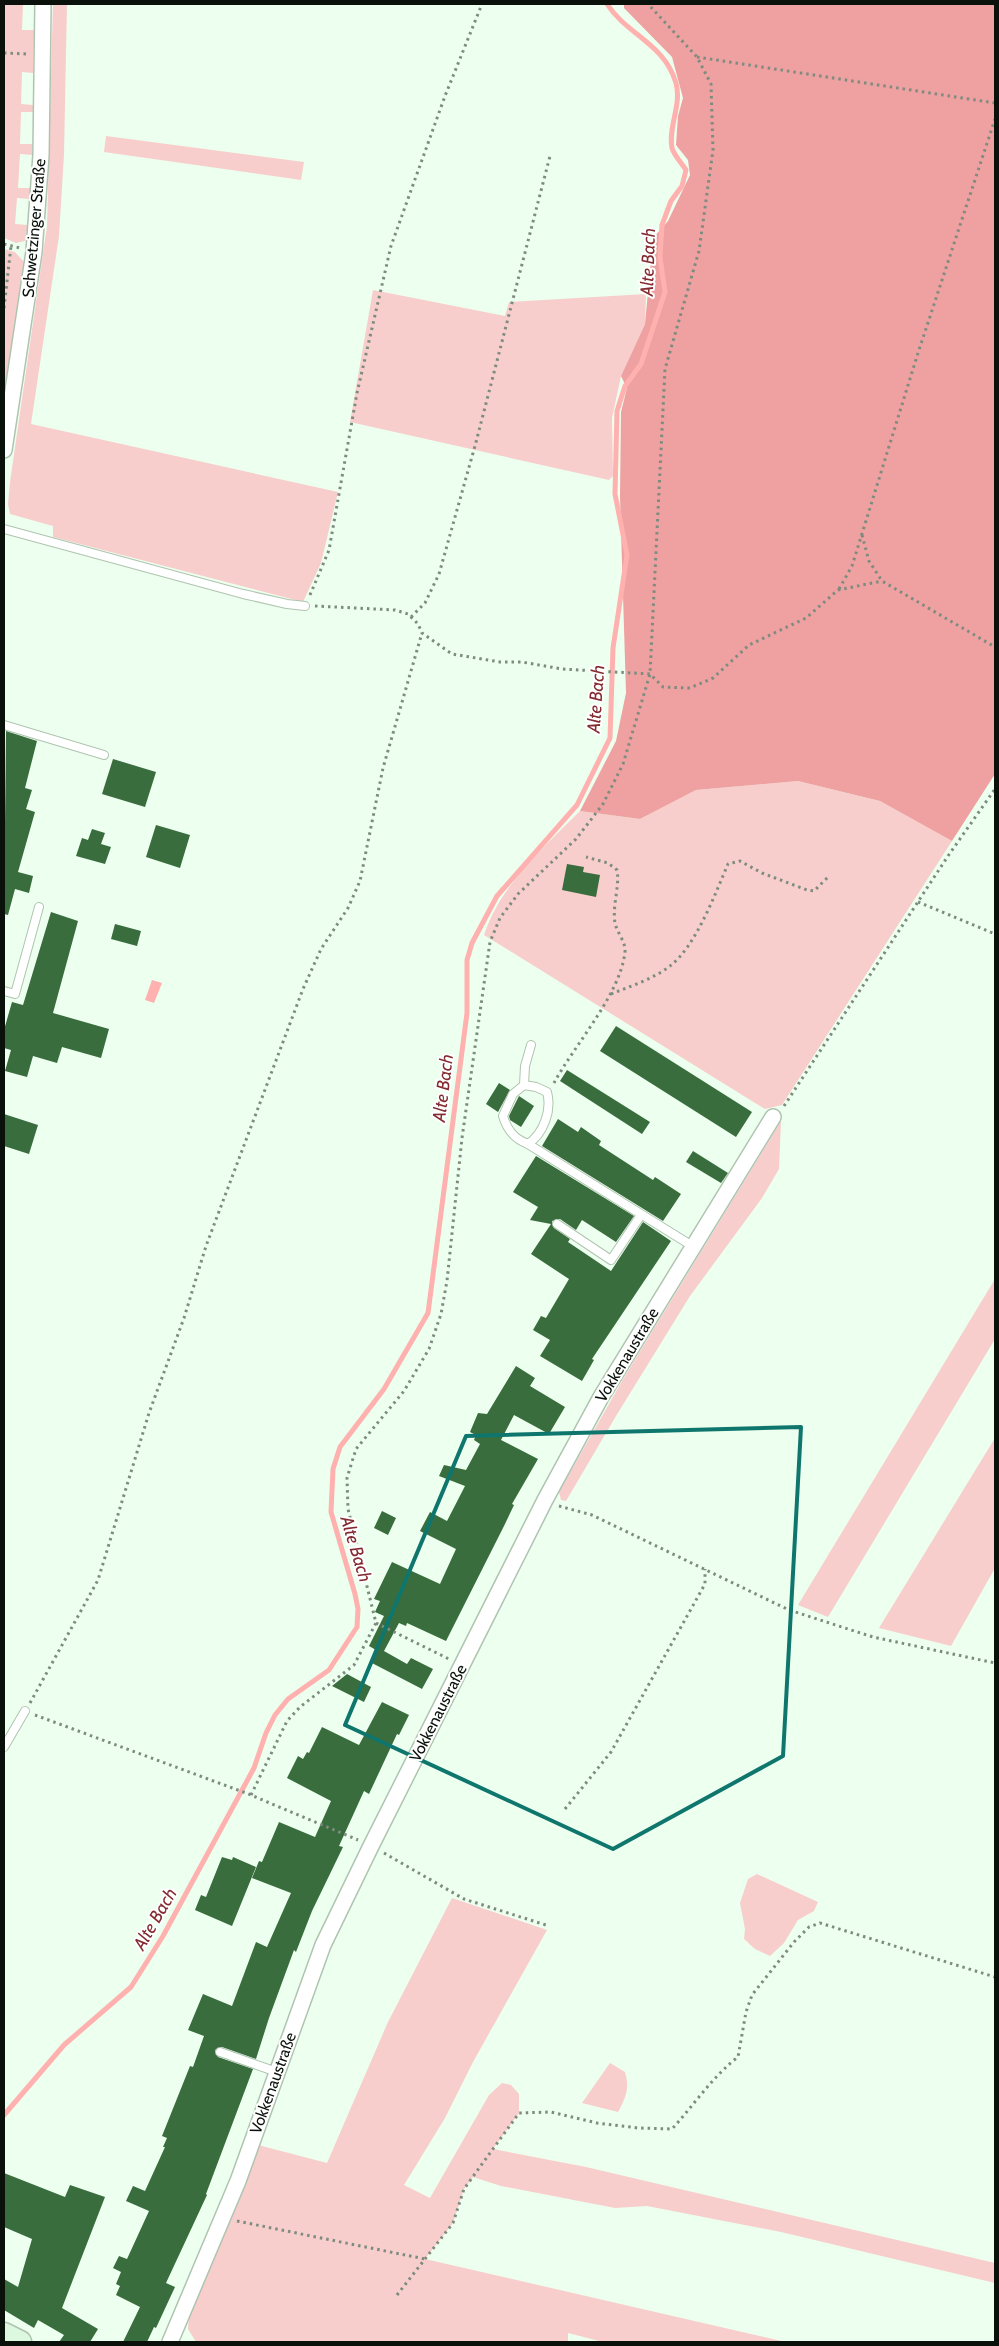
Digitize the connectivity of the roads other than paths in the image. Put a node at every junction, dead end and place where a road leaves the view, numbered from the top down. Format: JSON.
{"nodes":[{"id":1,"x":43,"y":4,"type":"edge"},
{"id":2,"x":4,"y":450,"type":"edge"},
{"id":3,"x":4,"y":529,"type":"edge"},
{"id":4,"x":305,"y":606,"type":"road end"},
{"id":5,"x":4,"y":725,"type":"edge"},
{"id":6,"x":104,"y":755,"type":"dead end"},
{"id":7,"x":39,"y":907,"type":"dead end"},
{"id":8,"x":4,"y":990,"type":"edge"},
{"id":9,"x":531,"y":1045,"type":"dead end"},
{"id":10,"x":524,"y":1086,"type":"junction"},
{"id":11,"x":773,"y":1117,"type":"road end"},
{"id":12,"x":528,"y":1144,"type":"junction"},
{"id":13,"x":641,"y":1215,"type":"junction"},
{"id":14,"x":558,"y":1224,"type":"dead end"},
{"id":15,"x":694,"y":1247,"type":"junction"},
{"id":16,"x":25,"y":1711,"type":"road end"},
{"id":17,"x":4,"y":1747,"type":"edge"},
{"id":18,"x":220,"y":2052,"type":"dead end"},
{"id":19,"x":277,"y":2072,"type":"junction"},
{"id":20,"x":4,"y":2334,"type":"edge"},
{"id":21,"x":20,"y":2342,"type":"edge"},
{"id":22,"x":170,"y":2342,"type":"edge"}],
"edges":[{"from":1,"to":2,"type":"street","name":"Schwetzinger Straße"},
{"from":3,"to":4,"type":"lane"},
{"from":5,"to":6,"type":"lane"},
{"from":7,"to":8,"type":"lane"},
{"from":9,"to":10,"type":"lane"},
{"from":10,"to":12,"type":"lane"},
{"from":10,"to":12,"type":"lane"},
{"from":11,"to":15,"type":"street","name":"Vokkenaustraße"},
{"from":12,"to":13,"type":"lane"},
{"from":13,"to":14,"type":"lane"},
{"from":13,"to":15,"type":"lane"},
{"from":15,"to":19,"type":"street","name":"Vokkenaustraße"},
{"from":16,"to":17,"type":"lane"},
{"from":18,"to":19,"type":"lane"},
{"from":19,"to":22,"type":"street","name":"Vokkenaustraße"},
{"from":20,"to":21,"type":"main road"}]}
